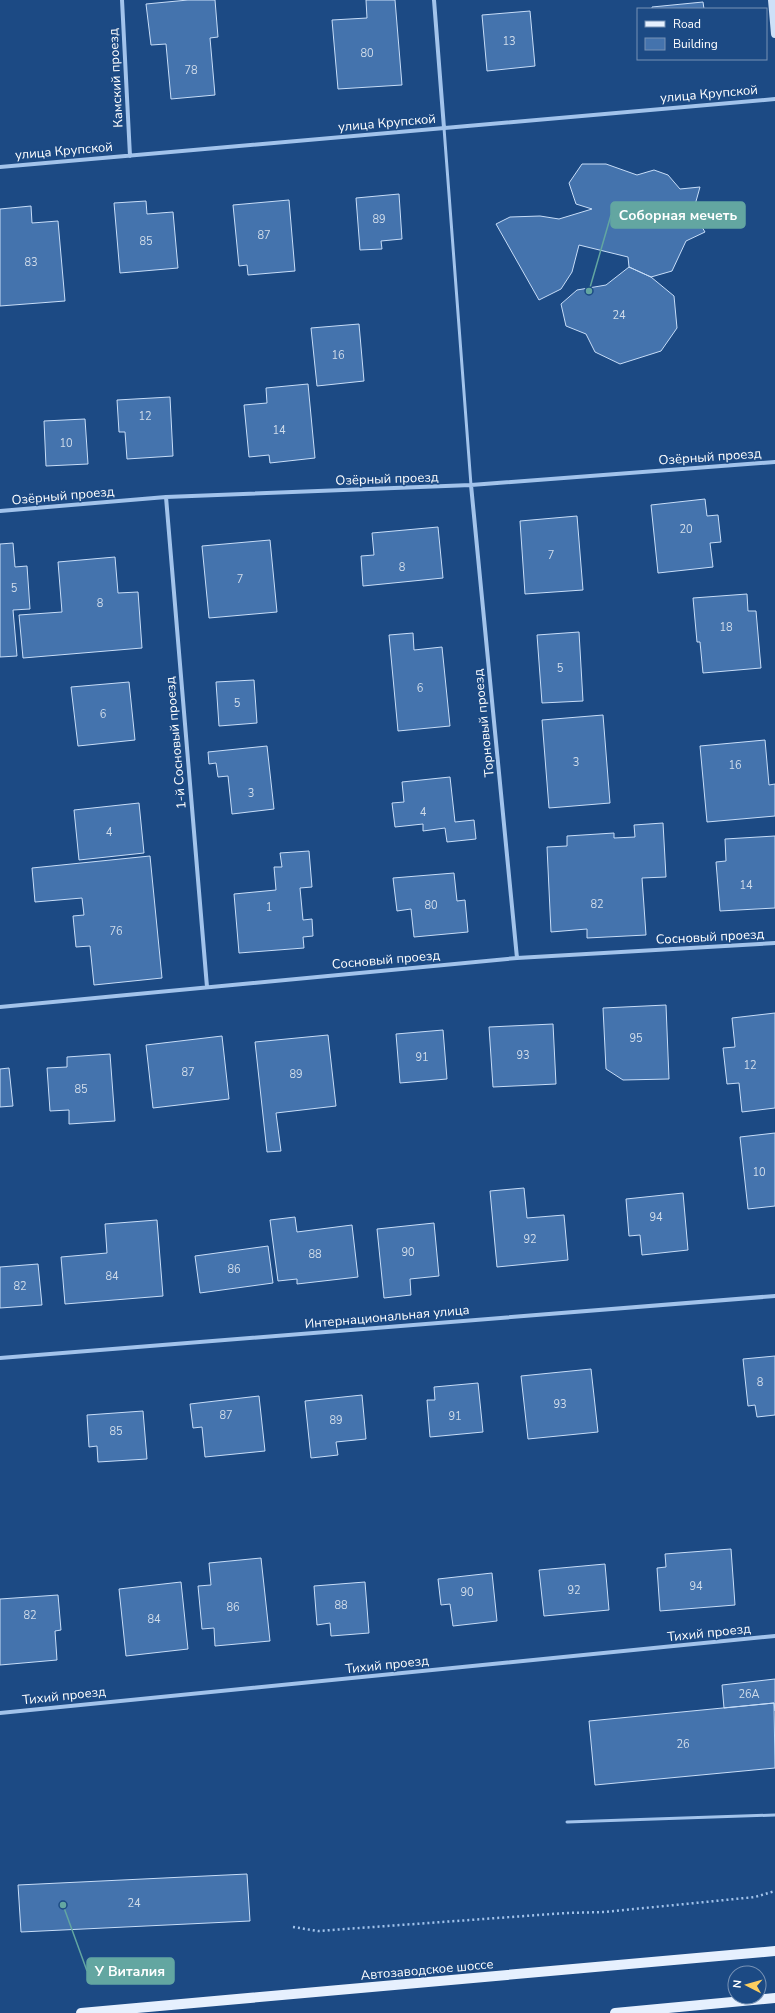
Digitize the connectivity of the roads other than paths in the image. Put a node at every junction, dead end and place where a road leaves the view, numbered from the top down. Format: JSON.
{"nodes":[{"id":1,"x":122,"y":0,"type":"edge"},
{"id":2,"x":434,"y":0,"type":"edge"},
{"id":3,"x":772,"y":0,"type":"edge"},
{"id":4,"x":775,"y":34,"type":"edge"},
{"id":5,"x":775,"y":99,"type":"edge"},
{"id":6,"x":444,"y":128,"type":"junction"},
{"id":7,"x":130,"y":156,"type":"junction"},
{"id":8,"x":0,"y":167,"type":"edge"},
{"id":9,"x":775,"y":462,"type":"edge"},
{"id":10,"x":471,"y":485,"type":"junction"},
{"id":11,"x":166,"y":497,"type":"junction"},
{"id":12,"x":0,"y":511,"type":"edge"},
{"id":13,"x":775,"y":943,"type":"edge"},
{"id":14,"x":517,"y":958,"type":"junction"},
{"id":15,"x":207,"y":988,"type":"junction"},
{"id":16,"x":0,"y":1007,"type":"edge"},
{"id":17,"x":775,"y":1296,"type":"edge"},
{"id":18,"x":0,"y":1358,"type":"edge"},
{"id":19,"x":775,"y":1636,"type":"edge"},
{"id":20,"x":0,"y":1713,"type":"edge"},
{"id":21,"x":775,"y":1816,"type":"edge"},
{"id":22,"x":567,"y":1822,"type":"dead end"},
{"id":23,"x":775,"y":1951,"type":"edge"},
{"id":24,"x":775,"y":1998,"type":"edge"},
{"id":25,"x":81,"y":2013,"type":"edge"},
{"id":26,"x":615,"y":2013,"type":"edge"}],
"edges":[{"from":1,"to":7,"type":"street","name":"Камский проезд"},
{"from":2,"to":6,"type":"street"},
{"from":3,"to":4,"type":"street"},
{"from":5,"to":6,"type":"street","name":"улица Крупской"},
{"from":6,"to":7,"type":"street","name":"улица Крупской"},
{"from":6,"to":10,"type":"lane"},
{"from":7,"to":8,"type":"street","name":"улица Крупской"},
{"from":9,"to":10,"type":"street","name":"Озёрный проезд"},
{"from":10,"to":11,"type":"street","name":"Озёрный проезд"},
{"from":10,"to":14,"type":"street","name":"Торновый проезд"},
{"from":11,"to":12,"type":"street","name":"Озёрный проезд"},
{"from":11,"to":15,"type":"street","name":"1-й Сосновый проезд"},
{"from":13,"to":14,"type":"street","name":"Сосновый проезд"},
{"from":14,"to":15,"type":"street","name":"Сосновый проезд"},
{"from":15,"to":16,"type":"street","name":"Сосновый проезд"},
{"from":17,"to":18,"type":"street","name":"Интернациональная улица"},
{"from":19,"to":20,"type":"street","name":"Тихий проезд"},
{"from":21,"to":22,"type":"lane"},
{"from":23,"to":25,"type":"main road","name":"Автозаводское шоссе"},
{"from":24,"to":26,"type":"main road"}]}
